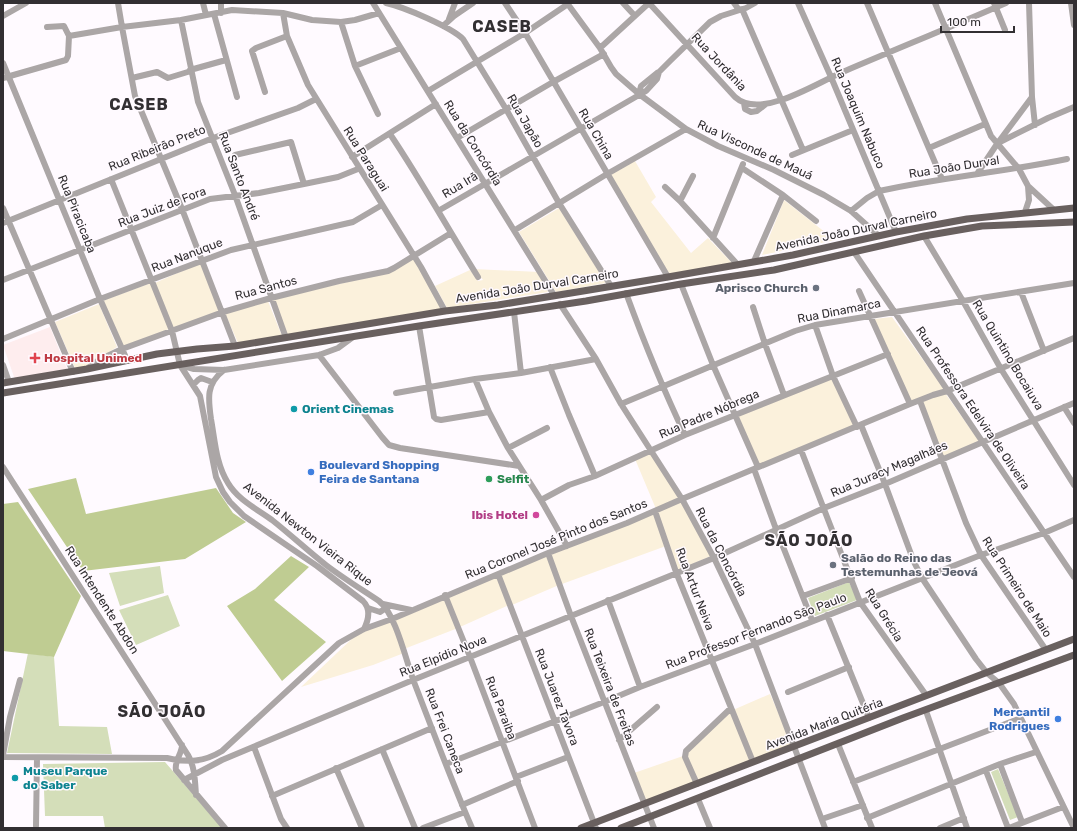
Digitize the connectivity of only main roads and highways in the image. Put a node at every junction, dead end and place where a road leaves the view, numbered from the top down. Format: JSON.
{"nodes":[{"id":1,"x":1074,"y":208,"type":"edge"},
{"id":2,"x":1065,"y":209,"type":"junction"},
{"id":3,"x":1071,"y":222,"type":"edge"},
{"id":4,"x":793,"y":255,"type":"junction"},
{"id":5,"x":772,"y":259,"type":"junction"},
{"id":6,"x":795,"y":264,"type":"junction"},
{"id":7,"x":774,"y":270,"type":"junction"},
{"id":8,"x":6,"y":382,"type":"edge"},
{"id":9,"x":3,"y":393,"type":"edge"},
{"id":10,"x":1074,"y":639,"type":"edge"},
{"id":11,"x":1074,"y":655,"type":"edge"},
{"id":12,"x":595,"y":826,"type":"edge"},
{"id":13,"x":581,"y":828,"type":"edge"},
{"id":14,"x":621,"y":828,"type":"edge"}],
"edges":[{"from":1,"to":2,"type":"main road","name":"Avenida João Durval Carneiro"},
{"from":2,"to":3,"type":"main road"},
{"from":2,"to":4,"type":"main road","name":"Avenida João Durval Carneiro"},
{"from":3,"to":6,"type":"main road","name":"Avenida João Durval Carneiro"},
{"from":4,"to":5,"type":"main road","name":"Avenida João Durval Carneiro"},
{"from":4,"to":6,"type":"main road"},
{"from":5,"to":7,"type":"main road"},
{"from":5,"to":8,"type":"main road","name":"Avenida João Durval Carneiro"},
{"from":6,"to":7,"type":"main road","name":"Avenida João Durval Carneiro"},
{"from":7,"to":9,"type":"main road","name":"Avenida João Durval Carneiro"},
{"from":10,"to":12,"type":"main road","name":"Avenida Maria Quitéria"},
{"from":11,"to":14,"type":"main road","name":"Avenida Maria Quitéria"},
{"from":12,"to":13,"type":"main road","name":"Avenida Maria Quitéria"}]}
